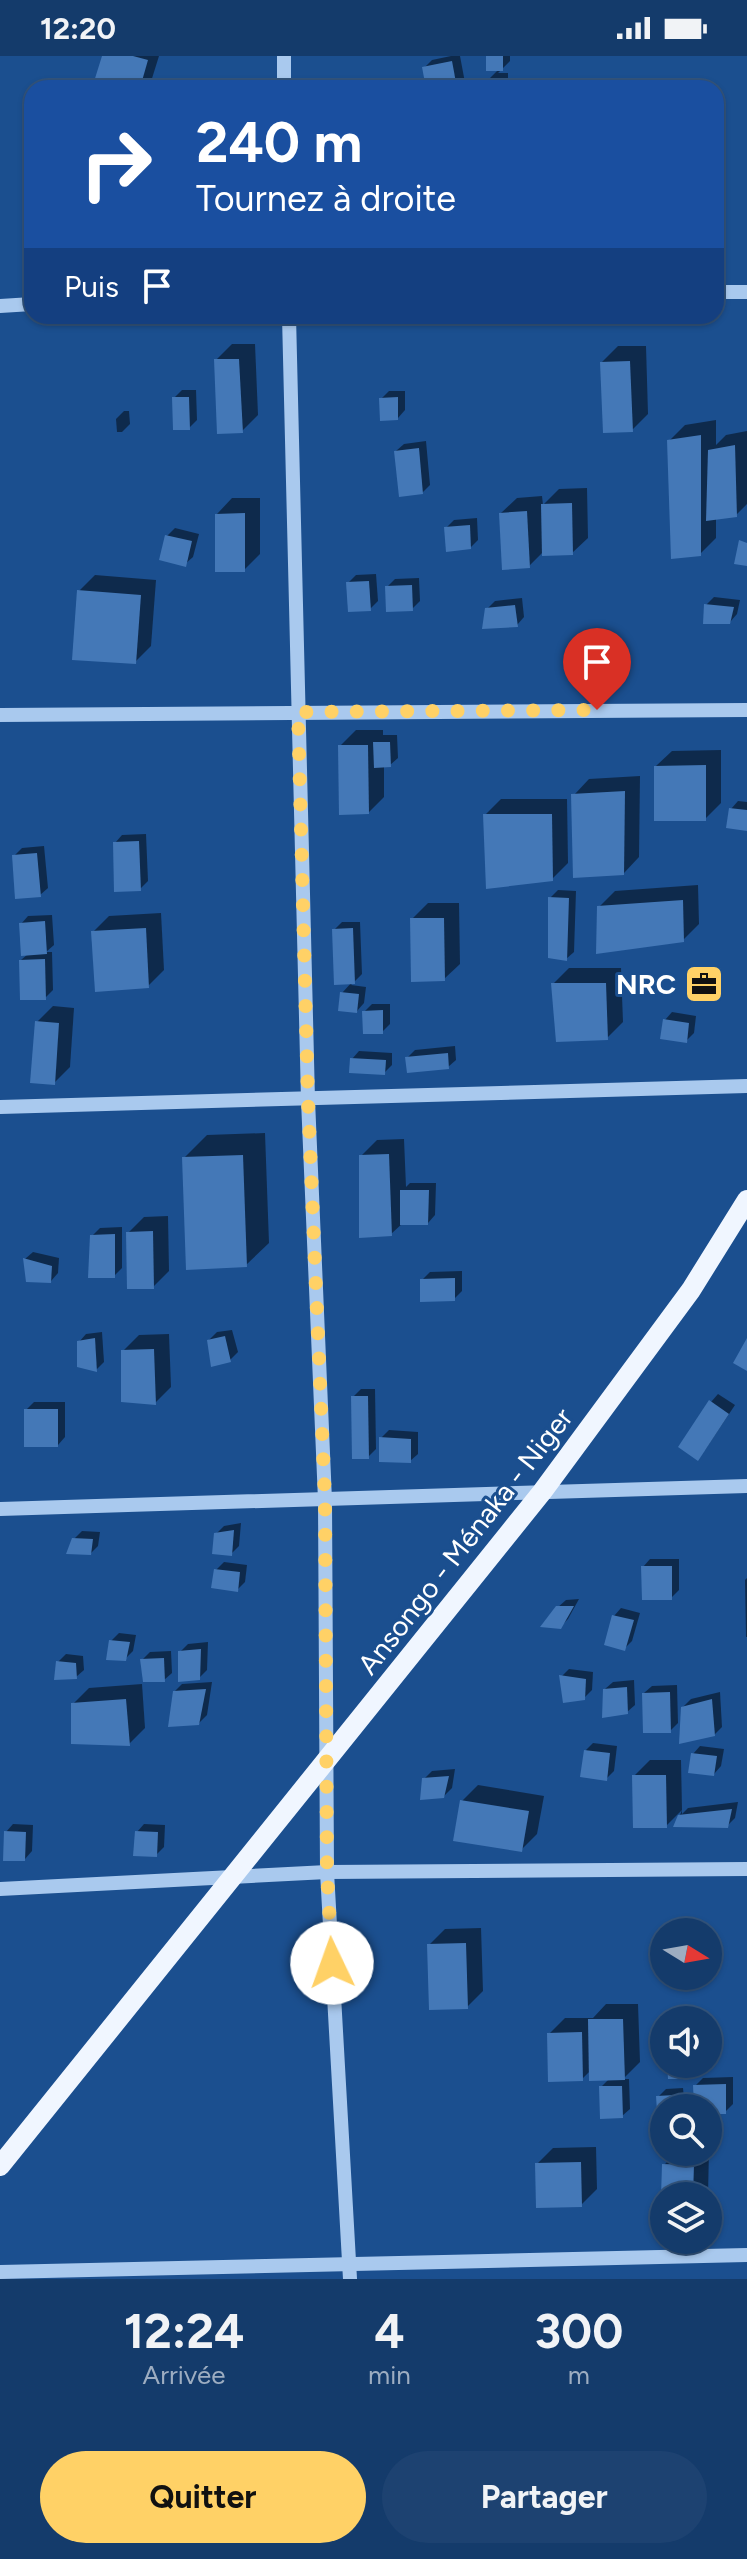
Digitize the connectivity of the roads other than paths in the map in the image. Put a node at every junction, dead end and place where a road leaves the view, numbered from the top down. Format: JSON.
{"nodes":[{"id":1,"x":284,"y":56,"type":"edge"},
{"id":2,"x":284,"y":80,"type":"edge"},
{"id":3,"x":724,"y":292,"type":"edge"},
{"id":4,"x":747,"y":292,"type":"edge"},
{"id":5,"x":24,"y":304,"type":"edge"},
{"id":6,"x":0,"y":306,"type":"edge"},
{"id":7,"x":289,"y":324,"type":"edge"},
{"id":8,"x":747,"y":710,"type":"edge"},
{"id":9,"x":298,"y":712,"type":"junction"},
{"id":10,"x":0,"y":715,"type":"edge"},
{"id":11,"x":747,"y":1086,"type":"edge"},
{"id":12,"x":308,"y":1100,"type":"junction"},
{"id":13,"x":0,"y":1107,"type":"edge"},
{"id":14,"x":747,"y":1200,"type":"edge"},
{"id":15,"x":747,"y":1486,"type":"edge"},
{"id":16,"x":542,"y":1492,"type":"junction"},
{"id":17,"x":325,"y":1500,"type":"junction"},
{"id":18,"x":0,"y":1509,"type":"edge"},
{"id":19,"x":326,"y":1763,"type":"junction"},
{"id":20,"x":747,"y":1869,"type":"edge"},
{"id":21,"x":327,"y":1872,"type":"junction"},
{"id":22,"x":235,"y":1876,"type":"junction"},
{"id":23,"x":0,"y":1889,"type":"edge"},
{"id":24,"x":0,"y":2166,"type":"edge"},
{"id":25,"x":747,"y":2255,"type":"edge"},
{"id":26,"x":0,"y":2272,"type":"edge"},
{"id":27,"x":350,"y":2272,"type":"edge"}],
"edges":[{"from":1,"to":2,"type":"street"},
{"from":3,"to":4,"type":"street"},
{"from":5,"to":6,"type":"street"},
{"from":7,"to":9,"type":"street"},
{"from":8,"to":9,"type":"street"},
{"from":9,"to":10,"type":"street"},
{"from":9,"to":12,"type":"street"},
{"from":11,"to":12,"type":"street"},
{"from":12,"to":13,"type":"street"},
{"from":12,"to":17,"type":"street"},
{"from":14,"to":16,"type":"main road","name":"Ansongo - Ménaka - Niger"},
{"from":15,"to":16,"type":"street"},
{"from":16,"to":17,"type":"street"},
{"from":16,"to":19,"type":"main road","name":"Ansongo - Ménaka - Niger"},
{"from":17,"to":18,"type":"street"},
{"from":17,"to":19,"type":"street"},
{"from":19,"to":21,"type":"street"},
{"from":19,"to":22,"type":"main road","name":"Ansongo - Ménaka - Niger"},
{"from":20,"to":21,"type":"street"},
{"from":21,"to":22,"type":"street"},
{"from":21,"to":27,"type":"street"},
{"from":22,"to":23,"type":"street"},
{"from":22,"to":24,"type":"main road","name":"Ansongo - Ménaka - Niger"},
{"from":25,"to":27,"type":"street"},
{"from":26,"to":27,"type":"street"}]}
